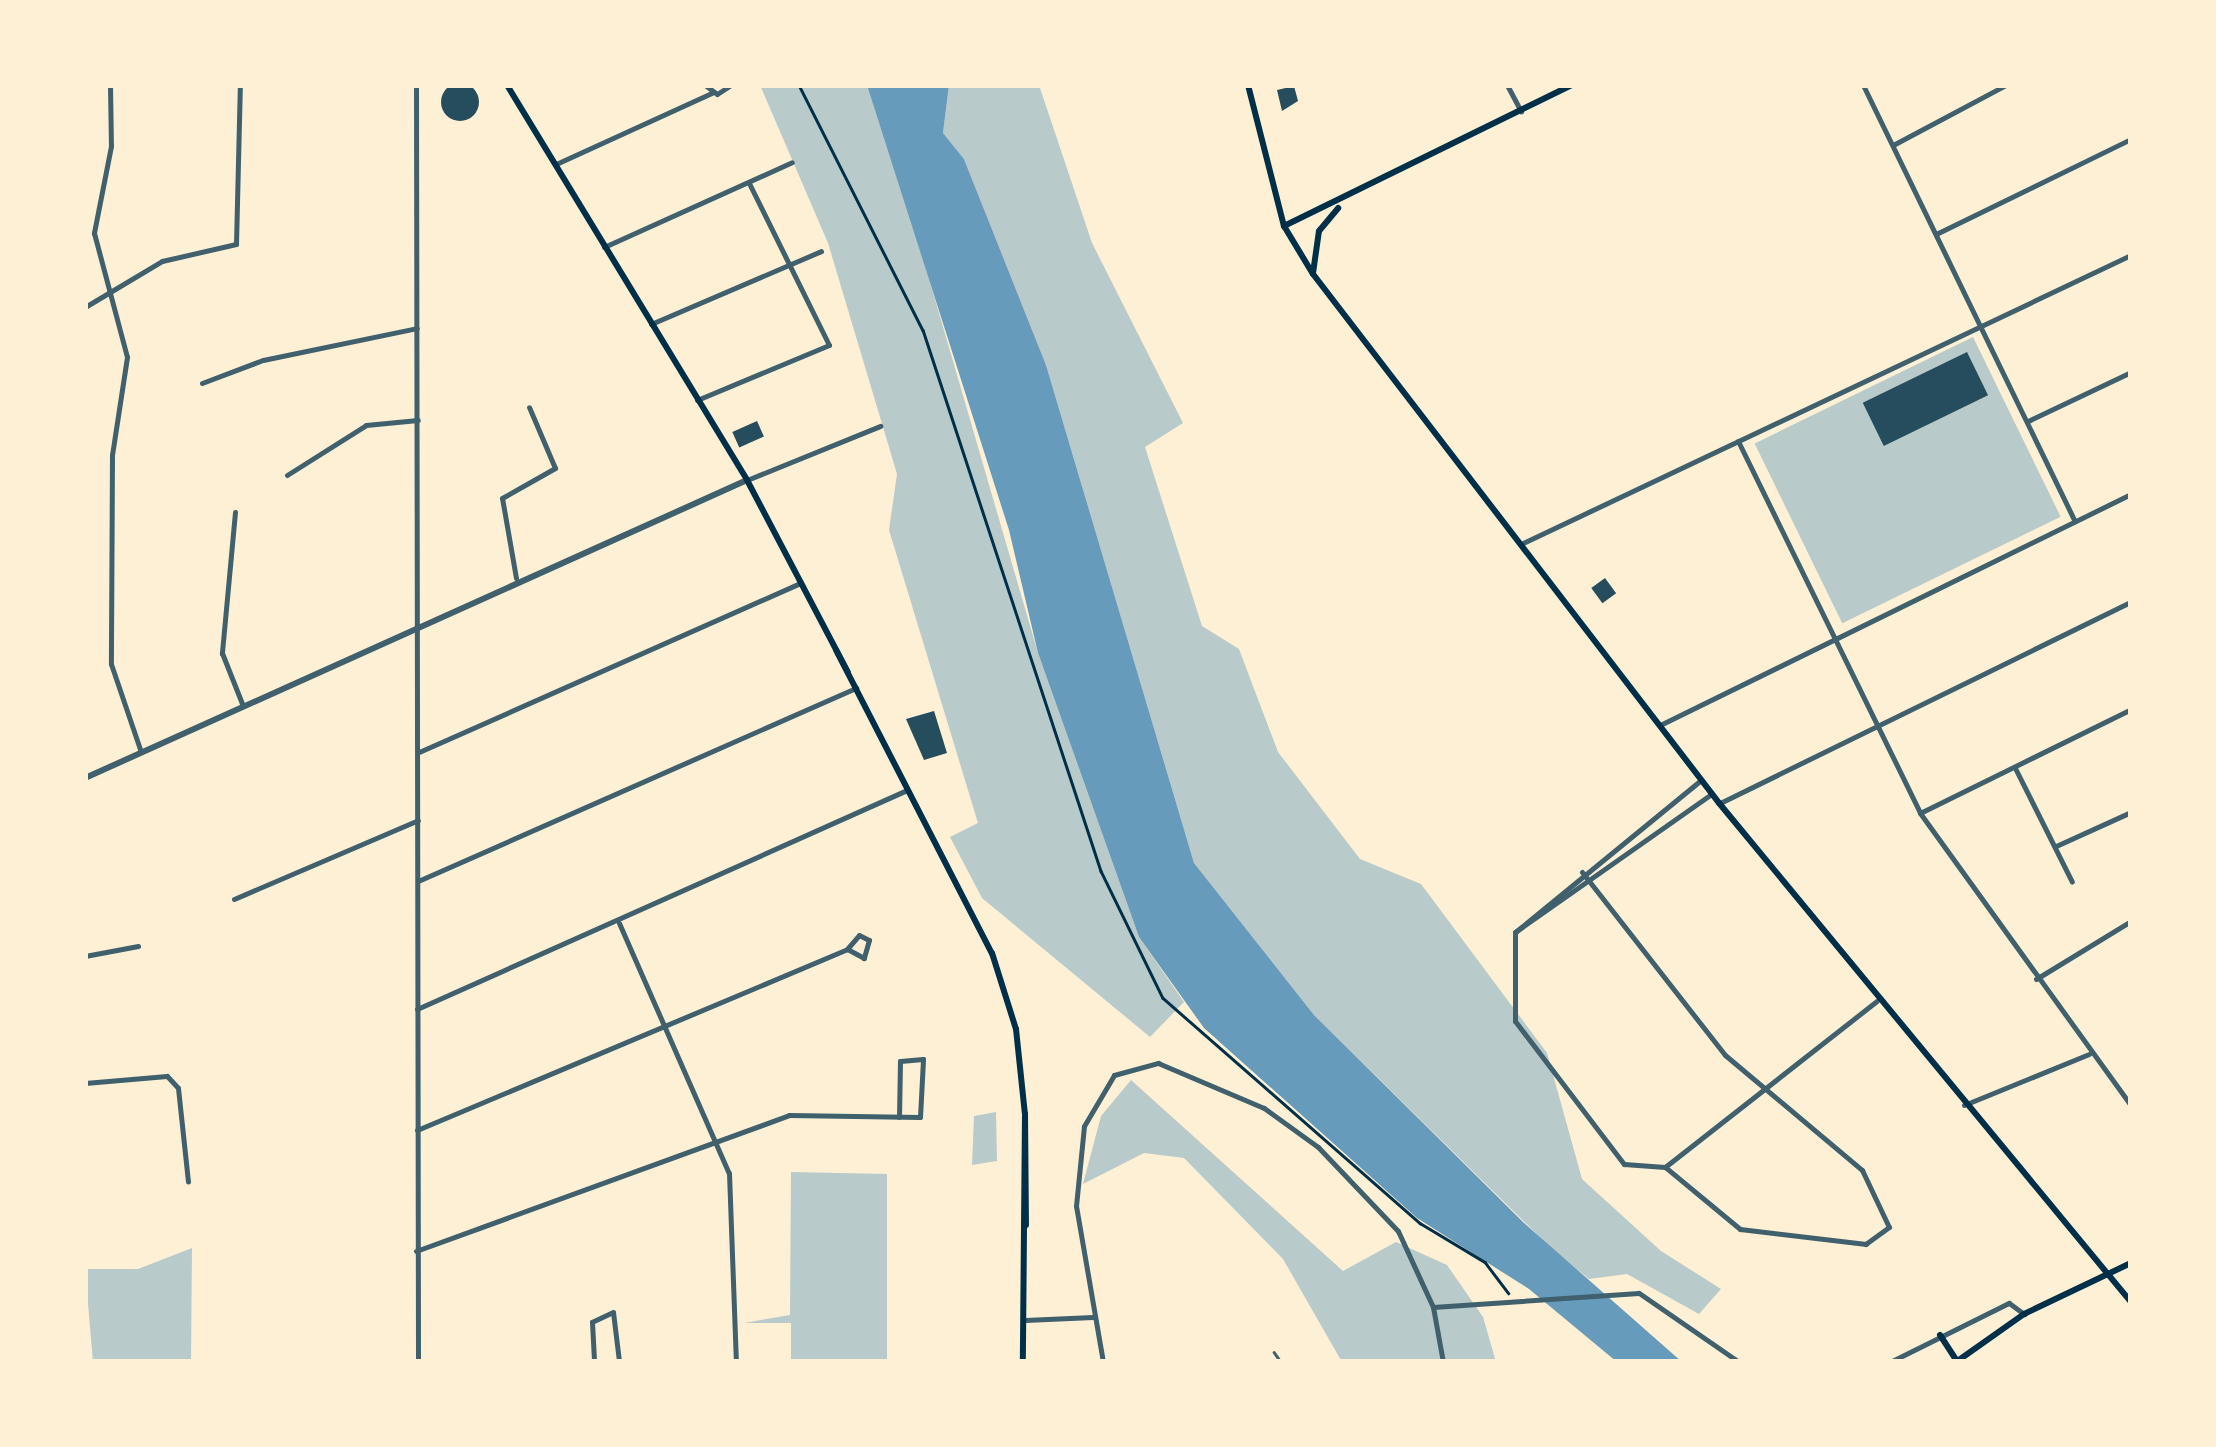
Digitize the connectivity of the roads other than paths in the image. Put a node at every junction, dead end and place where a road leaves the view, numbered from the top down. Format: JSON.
{"nodes":[{"id":1,"x":110,"y":85,"type":"edge"},
{"id":2,"x":240,"y":85,"type":"edge"},
{"id":3,"x":416,"y":85,"type":"edge"},
{"id":4,"x":507,"y":85,"type":"edge"},
{"id":5,"x":705,"y":85,"type":"edge"},
{"id":6,"x":731,"y":85,"type":"edge"},
{"id":7,"x":1248,"y":85,"type":"edge"},
{"id":8,"x":1508,"y":85,"type":"edge"},
{"id":9,"x":1572,"y":85,"type":"edge"},
{"id":10,"x":1863,"y":85,"type":"edge"},
{"id":11,"x":2006,"y":85,"type":"edge"},
{"id":12,"x":712,"y":92,"type":"junction"},
{"id":13,"x":1521,"y":111,"type":"junction"},
{"id":14,"x":2131,"y":139,"type":"edge"},
{"id":15,"x":1892,"y":144,"type":"junction"},
{"id":16,"x":792,"y":162,"type":"dead end"},
{"id":17,"x":556,"y":164,"type":"junction"},
{"id":18,"x":748,"y":183,"type":"junction"},
{"id":19,"x":1341,"y":204,"type":"junction"},
{"id":20,"x":1284,"y":226,"type":"junction"},
{"id":21,"x":1936,"y":234,"type":"junction"},
{"id":22,"x":604,"y":247,"type":"junction"},
{"id":23,"x":821,"y":251,"type":"dead end"},
{"id":24,"x":2131,"y":256,"type":"edge"},
{"id":25,"x":786,"y":265,"type":"junction"},
{"id":26,"x":1313,"y":274,"type":"junction"},
{"id":27,"x":108,"y":300,"type":"junction"},
{"id":28,"x":85,"y":307,"type":"edge"},
{"id":29,"x":651,"y":324,"type":"junction"},
{"id":30,"x":1982,"y":324,"type":"junction"},
{"id":31,"x":418,"y":328,"type":"junction"},
{"id":32,"x":2131,"y":372,"type":"edge"},
{"id":33,"x":202,"y":384,"type":"dead end"},
{"id":34,"x":697,"y":400,"type":"junction"},
{"id":35,"x":529,"y":407,"type":"dead end"},
{"id":36,"x":419,"y":420,"type":"junction"},
{"id":37,"x":2028,"y":421,"type":"junction"},
{"id":38,"x":880,"y":426,"type":"dead end"},
{"id":39,"x":1738,"y":441,"type":"junction"},
{"id":40,"x":287,"y":474,"type":"dead end"},
{"id":41,"x":747,"y":480,"type":"junction"},
{"id":42,"x":2131,"y":494,"type":"edge"},
{"id":43,"x":236,"y":512,"type":"dead end"},
{"id":44,"x":2076,"y":522,"type":"junction"},
{"id":45,"x":1523,"y":543,"type":"junction"},
{"id":46,"x":516,"y":578,"type":"junction"},
{"id":47,"x":802,"y":582,"type":"junction"},
{"id":48,"x":2131,"y":602,"type":"edge"},
{"id":49,"x":417,"y":622,"type":"junction"},
{"id":50,"x":1833,"y":640,"type":"junction"},
{"id":51,"x":856,"y":688,"type":"junction"},
{"id":52,"x":243,"y":706,"type":"junction"},
{"id":53,"x":2131,"y":709,"type":"edge"},
{"id":54,"x":1660,"y":724,"type":"junction"},
{"id":55,"x":1878,"y":726,"type":"junction"},
{"id":56,"x":141,"y":752,"type":"junction"},
{"id":57,"x":419,"y":752,"type":"junction"},
{"id":58,"x":2015,"y":768,"type":"junction"},
{"id":59,"x":85,"y":778,"type":"edge"},
{"id":60,"x":1701,"y":780,"type":"junction"},
{"id":61,"x":909,"y":789,"type":"junction"},
{"id":62,"x":1711,"y":794,"type":"junction"},
{"id":63,"x":1719,"y":804,"type":"junction"},
{"id":64,"x":2131,"y":812,"type":"edge"},
{"id":65,"x":1920,"y":814,"type":"junction"},
{"id":66,"x":418,"y":820,"type":"junction"},
{"id":67,"x":2056,"y":846,"type":"junction"},
{"id":68,"x":1582,"y":872,"type":"junction"},
{"id":69,"x":418,"y":881,"type":"junction"},
{"id":70,"x":2072,"y":882,"type":"dead end"},
{"id":71,"x":1591,"y":883,"type":"junction"},
{"id":72,"x":234,"y":900,"type":"dead end"},
{"id":73,"x":2131,"y":920,"type":"edge"},
{"id":74,"x":619,"y":923,"type":"junction"},
{"id":75,"x":1515,"y":932,"type":"junction"},
{"id":76,"x":138,"y":946,"type":"dead end"},
{"id":77,"x":847,"y":949,"type":"junction"},
{"id":78,"x":85,"y":956,"type":"edge"},
{"id":79,"x":2036,"y":979,"type":"junction"},
{"id":80,"x":1877,"y":1001,"type":"junction"},
{"id":81,"x":417,"y":1009,"type":"junction"},
{"id":82,"x":665,"y":1022,"type":"junction"},
{"id":83,"x":2090,"y":1054,"type":"junction"},
{"id":84,"x":85,"y":1083,"type":"edge"},
{"id":85,"x":1765,"y":1088,"type":"junction"},
{"id":86,"x":1964,"y":1105,"type":"junction"},
{"id":87,"x":2131,"y":1106,"type":"edge"},
{"id":88,"x":899,"y":1117,"type":"junction"},
{"id":89,"x":418,"y":1130,"type":"junction"},
{"id":90,"x":714,"y":1145,"type":"junction"},
{"id":91,"x":1664,"y":1167,"type":"junction"},
{"id":92,"x":188,"y":1182,"type":"dead end"},
{"id":93,"x":416,"y":1251,"type":"junction"},
{"id":94,"x":2131,"y":1263,"type":"edge"},
{"id":95,"x":2105,"y":1274,"type":"junction"},
{"id":96,"x":2131,"y":1302,"type":"edge"},
{"id":97,"x":1433,"y":1307,"type":"junction"},
{"id":98,"x":2024,"y":1314,"type":"junction"},
{"id":99,"x":1093,"y":1316,"type":"junction"},
{"id":100,"x":1024,"y":1320,"type":"junction"},
{"id":101,"x":1940,"y":1336,"type":"junction"},
{"id":102,"x":1274,"y":1352,"type":"dead end"},
{"id":103,"x":594,"y":1359,"type":"junction"},
{"id":104,"x":418,"y":1360,"type":"edge"},
{"id":105,"x":1956,"y":1361,"type":"edge"},
{"id":106,"x":376,"y":1362,"type":"edge"},
{"id":107,"x":736,"y":1362,"type":"edge"},
{"id":108,"x":1023,"y":1362,"type":"edge"},
{"id":109,"x":1104,"y":1362,"type":"edge"},
{"id":110,"x":1280,"y":1362,"type":"edge"},
{"id":111,"x":1443,"y":1362,"type":"edge"},
{"id":112,"x":1739,"y":1362,"type":"edge"},
{"id":113,"x":1890,"y":1362,"type":"edge"}],
"edges":[{"from":1,"to":27,"type":"street"},
{"from":2,"to":27,"type":"street"},
{"from":3,"to":31,"type":"street"},
{"from":4,"to":17,"type":"main road"},
{"from":5,"to":12,"type":"street"},
{"from":6,"to":12,"type":"street"},
{"from":7,"to":20,"type":"main road"},
{"from":8,"to":13,"type":"street"},
{"from":9,"to":13,"type":"main road"},
{"from":10,"to":15,"type":"street"},
{"from":11,"to":15,"type":"street"},
{"from":12,"to":17,"type":"street"},
{"from":13,"to":19,"type":"main road"},
{"from":14,"to":21,"type":"street"},
{"from":15,"to":21,"type":"street"},
{"from":16,"to":18,"type":"street"},
{"from":17,"to":22,"type":"main road"},
{"from":18,"to":22,"type":"street"},
{"from":18,"to":25,"type":"street"},
{"from":19,"to":20,"type":"main road"},
{"from":19,"to":26,"type":"main road"},
{"from":20,"to":26,"type":"main road"},
{"from":21,"to":30,"type":"street"},
{"from":22,"to":29,"type":"main road"},
{"from":23,"to":25,"type":"street"},
{"from":24,"to":30,"type":"street"},
{"from":25,"to":29,"type":"street"},
{"from":25,"to":34,"type":"street"},
{"from":26,"to":45,"type":"main road"},
{"from":27,"to":28,"type":"street"},
{"from":27,"to":56,"type":"street"},
{"from":29,"to":34,"type":"main road"},
{"from":30,"to":37,"type":"street"},
{"from":30,"to":39,"type":"street"},
{"from":31,"to":33,"type":"street"},
{"from":31,"to":36,"type":"street"},
{"from":32,"to":37,"type":"street"},
{"from":34,"to":41,"type":"main road"},
{"from":35,"to":46,"type":"street"},
{"from":36,"to":40,"type":"street"},
{"from":36,"to":49,"type":"street"},
{"from":37,"to":44,"type":"street"},
{"from":38,"to":41,"type":"street"},
{"from":39,"to":45,"type":"street"},
{"from":39,"to":50,"type":"street"},
{"from":41,"to":46,"type":"street"},
{"from":41,"to":47,"type":"main road"},
{"from":42,"to":44,"type":"street"},
{"from":43,"to":52,"type":"street"},
{"from":44,"to":50,"type":"street"},
{"from":45,"to":54,"type":"main road"},
{"from":46,"to":49,"type":"street"},
{"from":47,"to":51,"type":"main road"},
{"from":47,"to":57,"type":"street"},
{"from":48,"to":55,"type":"street"},
{"from":49,"to":52,"type":"street"},
{"from":49,"to":57,"type":"street"},
{"from":50,"to":54,"type":"street"},
{"from":50,"to":55,"type":"street"},
{"from":51,"to":61,"type":"main road"},
{"from":51,"to":69,"type":"street"},
{"from":52,"to":56,"type":"street"},
{"from":53,"to":58,"type":"street"},
{"from":54,"to":60,"type":"main road"},
{"from":55,"to":63,"type":"street"},
{"from":55,"to":65,"type":"street"},
{"from":56,"to":59,"type":"street"},
{"from":57,"to":66,"type":"street"},
{"from":58,"to":65,"type":"street"},
{"from":58,"to":67,"type":"street"},
{"from":60,"to":62,"type":"main road"},
{"from":60,"to":68,"type":"street"},
{"from":61,"to":74,"type":"street"},
{"from":61,"to":100,"type":"main road"},
{"from":62,"to":63,"type":"main road"},
{"from":62,"to":71,"type":"street"},
{"from":63,"to":80,"type":"main road"},
{"from":64,"to":67,"type":"street"},
{"from":65,"to":79,"type":"street"},
{"from":66,"to":69,"type":"street"},
{"from":66,"to":72,"type":"street"},
{"from":67,"to":70,"type":"street"},
{"from":68,"to":71,"type":"street"},
{"from":68,"to":75,"type":"street"},
{"from":69,"to":81,"type":"street"},
{"from":71,"to":75,"type":"street"},
{"from":71,"to":85,"type":"street"},
{"from":73,"to":79,"type":"street"},
{"from":74,"to":81,"type":"street"},
{"from":74,"to":82,"type":"street"},
{"from":75,"to":91,"type":"street"},
{"from":76,"to":78,"type":"street"},
{"from":77,"to":77,"type":"street"},
{"from":77,"to":82,"type":"street"},
{"from":79,"to":83,"type":"street"},
{"from":80,"to":85,"type":"street"},
{"from":80,"to":86,"type":"main road"},
{"from":81,"to":89,"type":"street"},
{"from":82,"to":89,"type":"street"},
{"from":82,"to":90,"type":"street"},
{"from":83,"to":86,"type":"street"},
{"from":83,"to":87,"type":"street"},
{"from":84,"to":92,"type":"street"},
{"from":85,"to":91,"type":"street"},
{"from":85,"to":91,"type":"street"},
{"from":86,"to":95,"type":"main road"},
{"from":88,"to":88,"type":"street"},
{"from":88,"to":90,"type":"street"},
{"from":89,"to":93,"type":"street"},
{"from":90,"to":93,"type":"street"},
{"from":90,"to":107,"type":"street"},
{"from":93,"to":104,"type":"street"},
{"from":94,"to":95,"type":"main road"},
{"from":95,"to":96,"type":"main road"},
{"from":95,"to":98,"type":"main road"},
{"from":97,"to":99,"type":"street"},
{"from":97,"to":111,"type":"street"},
{"from":97,"to":112,"type":"street"},
{"from":98,"to":101,"type":"street"},
{"from":98,"to":105,"type":"main road"},
{"from":99,"to":100,"type":"street"},
{"from":99,"to":109,"type":"street"},
{"from":100,"to":108,"type":"main road"},
{"from":101,"to":105,"type":"main road"},
{"from":101,"to":113,"type":"street"},
{"from":102,"to":110,"type":"lane"},
{"from":103,"to":103,"type":"street"},
{"from":103,"to":104,"type":"street"},
{"from":104,"to":106,"type":"street"}]}
